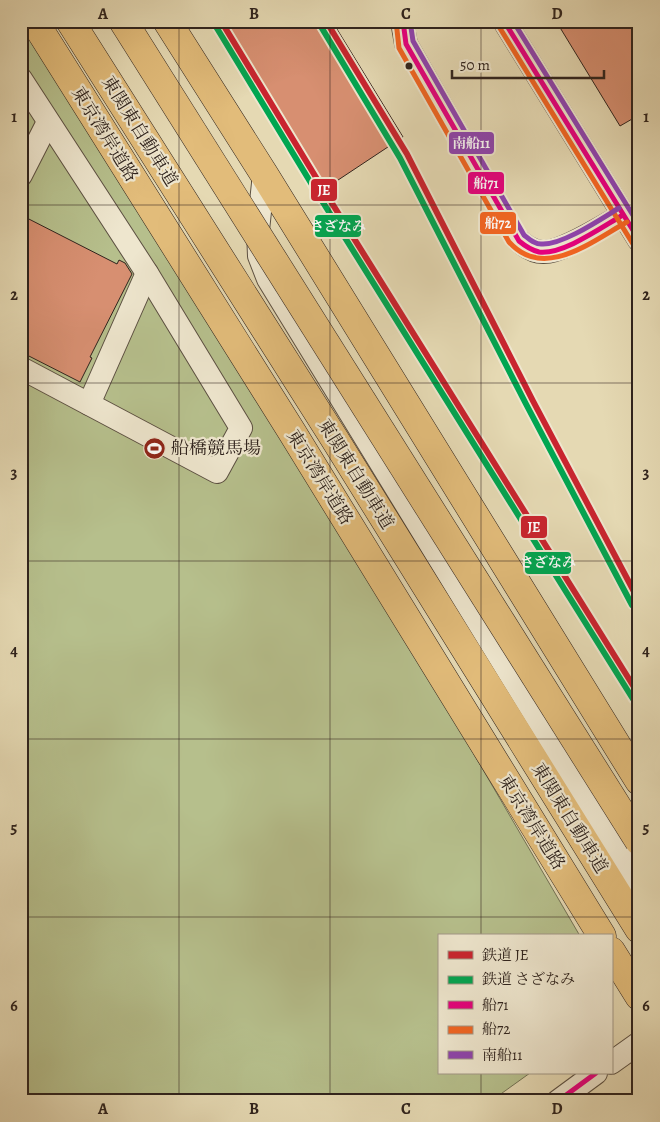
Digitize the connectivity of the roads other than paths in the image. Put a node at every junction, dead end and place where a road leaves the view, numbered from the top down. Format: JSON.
{"nodes":[{"id":1,"x":34,"y":21,"type":"edge"},
{"id":2,"x":70,"y":21,"type":"edge"},
{"id":3,"x":123,"y":21,"type":"edge"},
{"id":4,"x":167,"y":21,"type":"edge"},
{"id":5,"x":404,"y":21,"type":"edge"},
{"id":6,"x":504,"y":21,"type":"edge"},
{"id":7,"x":21,"y":79,"type":"edge"},
{"id":8,"x":48,"y":122,"type":"junction"},
{"id":9,"x":264,"y":174,"type":"junction"},
{"id":10,"x":21,"y":175,"type":"edge"},
{"id":11,"x":623,"y":215,"type":"junction"},
{"id":12,"x":639,"y":240,"type":"edge"},
{"id":13,"x":147,"y":272,"type":"junction"},
{"id":14,"x":21,"y":368,"type":"edge"},
{"id":15,"x":89,"y":404,"type":"junction"},
{"id":16,"x":639,"y":781,"type":"edge"},
{"id":17,"x":639,"y":841,"type":"edge"},
{"id":18,"x":639,"y":885,"type":"edge"},
{"id":19,"x":639,"y":928,"type":"edge"},
{"id":20,"x":601,"y":934,"type":"edge"},
{"id":21,"x":612,"y":953,"type":"edge"},
{"id":22,"x":639,"y":996,"type":"edge"},
{"id":23,"x":639,"y":1043,"type":"edge"},
{"id":24,"x":612,"y":1062,"type":"edge"},
{"id":25,"x":595,"y":1074,"type":"edge"},
{"id":26,"x":558,"y":1101,"type":"edge"}],
"edges":[{"from":1,"to":20,"type":"highway","name":"東京湾岸道路"},
{"from":2,"to":19,"type":"highway","name":"東関東自動車道"},
{"from":3,"to":17,"type":"highway","bridge":true},
{"from":4,"to":9,"type":"highway"},
{"from":5,"to":11,"type":"street"},
{"from":6,"to":11,"type":"street"},
{"from":7,"to":8,"type":"street"},
{"from":8,"to":10,"type":"street"},
{"from":8,"to":13,"type":"street"},
{"from":9,"to":16,"type":"highway"},
{"from":9,"to":18,"type":"street"},
{"from":11,"to":12,"type":"street"},
{"from":13,"to":15,"type":"street"},
{"from":13,"to":15,"type":"street"},
{"from":14,"to":15,"type":"street"},
{"from":21,"to":22,"type":"highway"},
{"from":23,"to":24,"type":"street"},
{"from":25,"to":26,"type":"street"}]}
